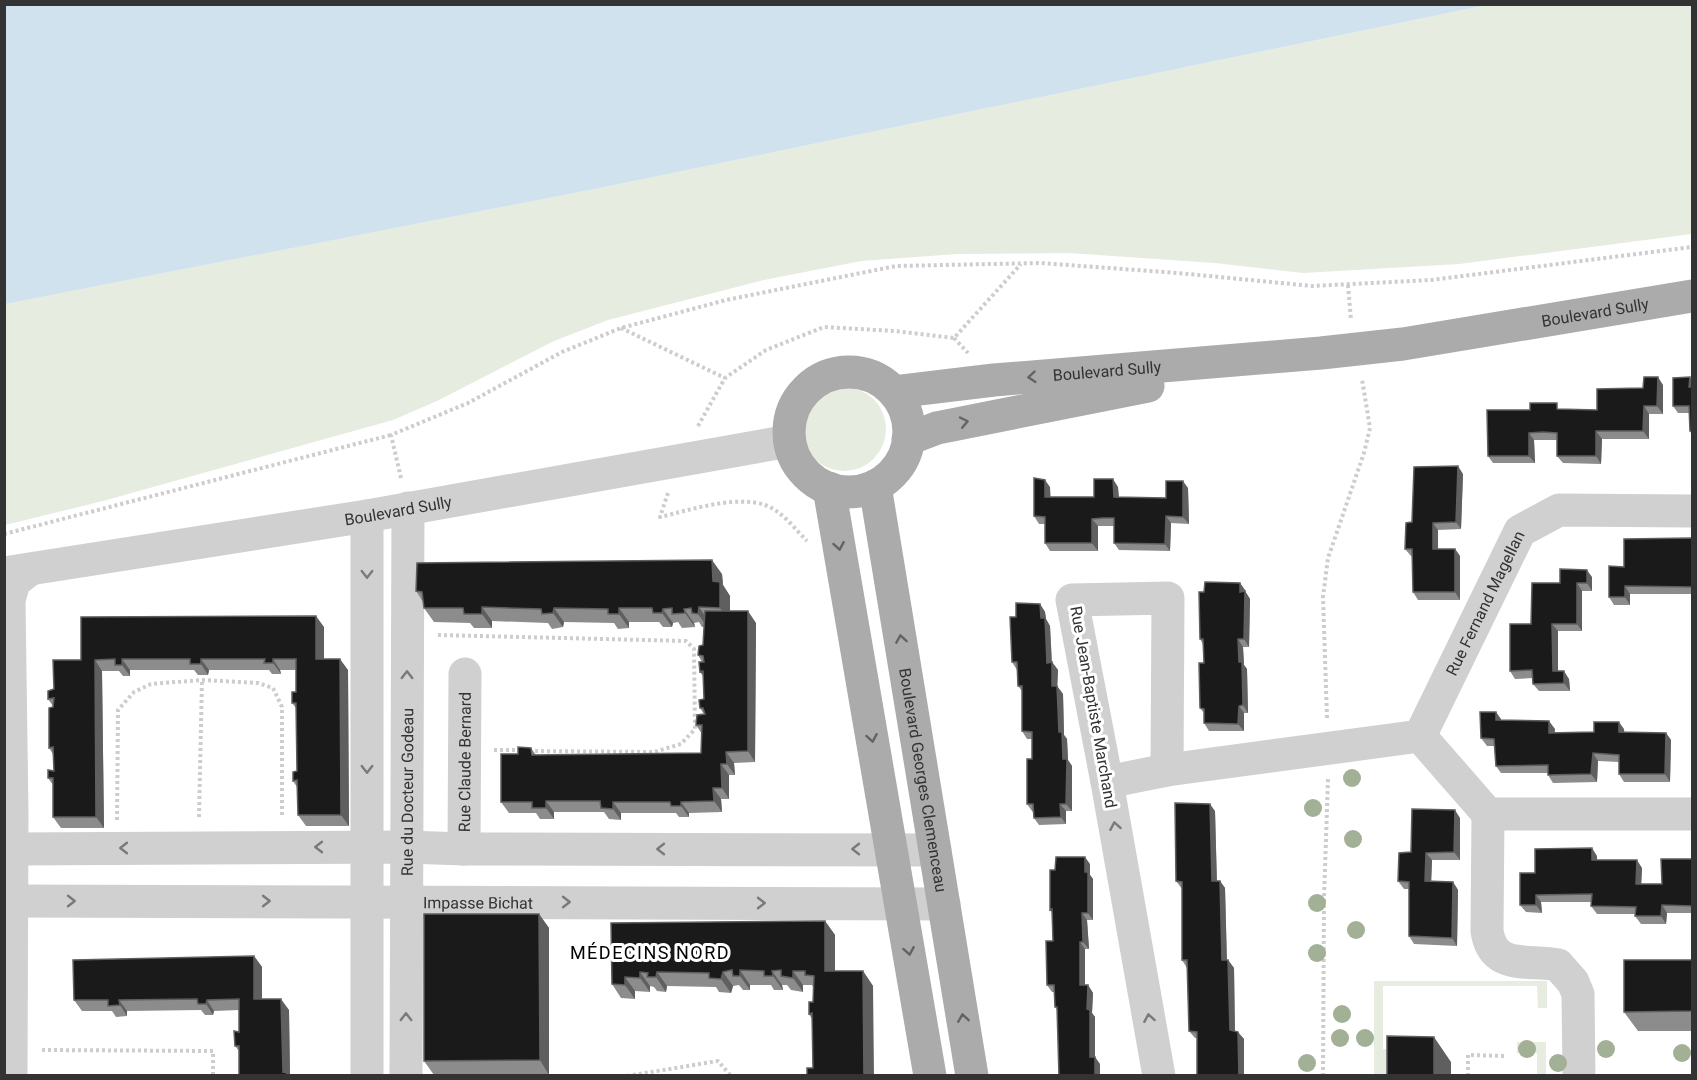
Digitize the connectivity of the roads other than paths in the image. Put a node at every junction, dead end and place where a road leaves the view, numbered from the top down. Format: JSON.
{"nodes":[{"id":1,"x":1692,"y":296,"type":"edge"},
{"id":2,"x":1321,"y":353,"type":"junction"},
{"id":3,"x":894,"y":392,"type":"junction"},
{"id":4,"x":908,"y":439,"type":"junction"},
{"id":5,"x":789,"y":441,"type":"junction"},
{"id":6,"x":875,"y":486,"type":"junction"},
{"id":7,"x":829,"y":488,"type":"junction"},
{"id":8,"x":408,"y":508,"type":"junction"},
{"id":9,"x":1692,"y":511,"type":"edge"},
{"id":10,"x":367,"y":516,"type":"junction"},
{"id":11,"x":17,"y":572,"type":"edge"},
{"id":12,"x":465,"y":674,"type":"dead end"},
{"id":13,"x":1420,"y":736,"type":"junction"},
{"id":14,"x":1167,"y":770,"type":"junction"},
{"id":15,"x":1107,"y":782,"type":"junction"},
{"id":16,"x":1488,"y":814,"type":"junction"},
{"id":17,"x":1692,"y":814,"type":"edge"},
{"id":18,"x":367,"y":847,"type":"junction"},
{"id":19,"x":406,"y":847,"type":"junction"},
{"id":20,"x":12,"y":849,"type":"junction"},
{"id":21,"x":464,"y":849,"type":"junction"},
{"id":22,"x":891,"y":849,"type":"junction"},
{"id":23,"x":935,"y":850,"type":"junction"},
{"id":24,"x":12,"y":901,"type":"junction"},
{"id":25,"x":406,"y":901,"type":"junction"},
{"id":26,"x":367,"y":902,"type":"junction"},
{"id":27,"x":944,"y":904,"type":"junction"},
{"id":28,"x":901,"y":905,"type":"junction"},
{"id":29,"x":9,"y":1059,"type":"edge"},
{"id":30,"x":367,"y":1076,"type":"edge"},
{"id":31,"x":406,"y":1076,"type":"edge"},
{"id":32,"x":930,"y":1076,"type":"edge"},
{"id":33,"x":972,"y":1076,"type":"edge"},
{"id":34,"x":1159,"y":1076,"type":"edge"},
{"id":35,"x":1579,"y":1076,"type":"edge"}],
"edges":[{"from":1,"to":2,"type":"main road","name":"Boulevard Sully"},
{"from":2,"to":3,"type":"main road","name":"Boulevard Sully","one_way":true},
{"from":4,"to":2,"type":"main road","name":"Boulevard Sully","one_way":true},
{"from":3,"to":4,"type":"main road"},
{"from":3,"to":5,"type":"main road"},
{"from":4,"to":6,"type":"main road"},
{"from":5,"to":7,"type":"main road"},
{"from":5,"to":8,"type":"street","name":"Boulevard Sully"},
{"from":6,"to":7,"type":"main road"},
{"from":23,"to":6,"type":"main road","name":"Boulevard Georges Clemenceau","one_way":true},
{"from":7,"to":22,"type":"main road","one_way":true},
{"from":8,"to":10,"type":"street","name":"Boulevard Sully"},
{"from":19,"to":8,"type":"street","name":"Rue du Docteur Godeau","one_way":true},
{"from":9,"to":13,"type":"street","name":"Rue Fernand Magellan"},
{"from":10,"to":11,"type":"street","name":"Boulevard Sully"},
{"from":10,"to":18,"type":"street","one_way":true},
{"from":11,"to":20,"type":"street"},
{"from":12,"to":21,"type":"street","name":"Rue Claude Bernard"},
{"from":13,"to":14,"type":"street"},
{"from":13,"to":16,"type":"street"},
{"from":14,"to":15,"type":"street"},
{"from":14,"to":15,"type":"street","name":"Rue Jean-Baptiste Marchand"},
{"from":34,"to":15,"type":"street","name":"Rue Jean-Baptiste Marchand","one_way":true},
{"from":16,"to":17,"type":"street"},
{"from":16,"to":35,"type":"street"},
{"from":18,"to":19,"type":"street"},
{"from":18,"to":20,"type":"street","one_way":true},
{"from":18,"to":26,"type":"street"},
{"from":19,"to":21,"type":"street"},
{"from":19,"to":25,"type":"street","name":"Rue du Docteur Godeau"},
{"from":20,"to":24,"type":"street"},
{"from":22,"to":21,"type":"street","one_way":true},
{"from":22,"to":23,"type":"street"},
{"from":22,"to":28,"type":"main road"},
{"from":23,"to":27,"type":"main road","name":"Boulevard Georges Clemenceau"},
{"from":24,"to":26,"type":"street","name":"Impasse Bichat","one_way":true},
{"from":24,"to":29,"type":"street"},
{"from":25,"to":26,"type":"street","name":"Impasse Bichat"},
{"from":25,"to":28,"type":"street","name":"Impasse Bichat","one_way":true},
{"from":31,"to":25,"type":"street","name":"Rue du Docteur Godeau","one_way":true},
{"from":26,"to":30,"type":"street"},
{"from":27,"to":28,"type":"street","name":"Impasse Bichat"},
{"from":33,"to":27,"type":"main road","name":"Boulevard Georges Clemenceau","one_way":true},
{"from":28,"to":32,"type":"main road","one_way":true}]}
